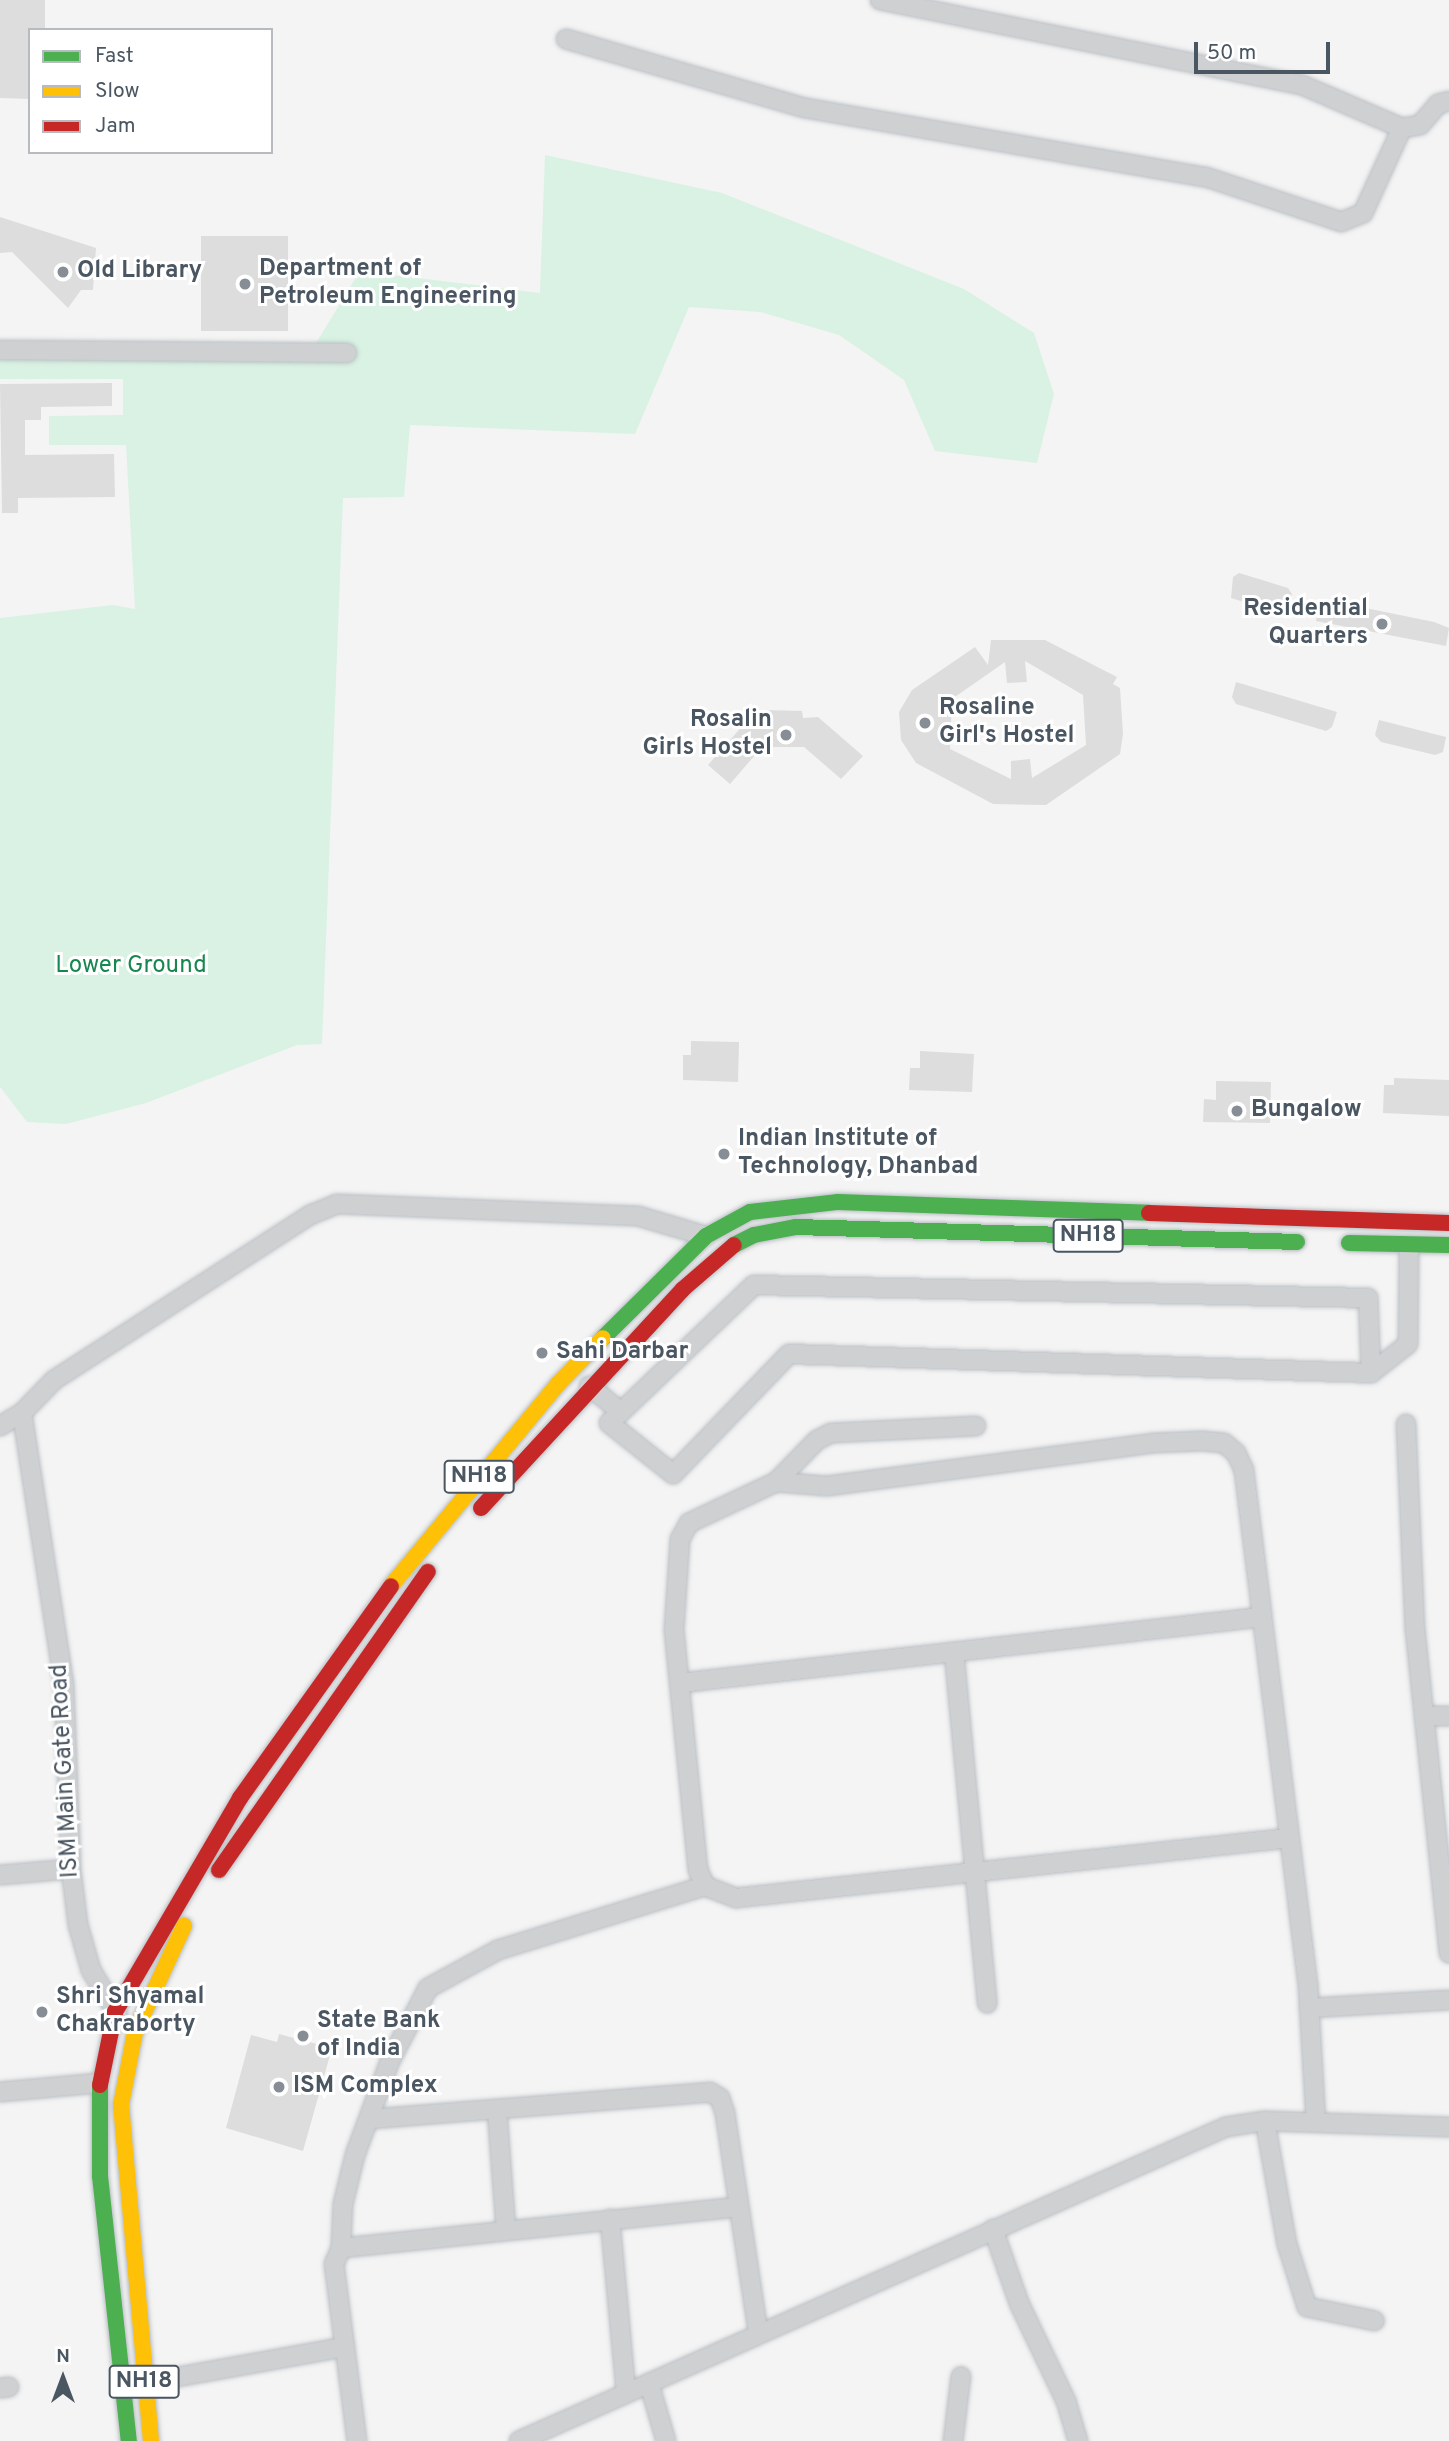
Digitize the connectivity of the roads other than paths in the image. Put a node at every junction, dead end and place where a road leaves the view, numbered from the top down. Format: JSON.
{"nodes":[{"id":1,"x":880,"y":0,"type":"edge"},
{"id":2,"x":566,"y":39,"type":"dead end"},
{"id":3,"x":1448,"y":97,"type":"edge"},
{"id":4,"x":1402,"y":128,"type":"junction"},
{"id":5,"x":0,"y":350,"type":"edge"},
{"id":6,"x":347,"y":353,"type":"dead end"},
{"id":7,"x":1449,"y":1223,"type":"edge"},
{"id":8,"x":706,"y":1236,"type":"junction"},
{"id":9,"x":1409,"y":1245,"type":"junction"},
{"id":10,"x":1449,"y":1245,"type":"edge"},
{"id":11,"x":1371,"y":1373,"type":"junction"},
{"id":12,"x":589,"y":1386,"type":"junction"},
{"id":13,"x":621,"y":1412,"type":"junction"},
{"id":14,"x":22,"y":1413,"type":"junction"},
{"id":15,"x":1406,"y":1424,"type":"dead end"},
{"id":16,"x":0,"y":1426,"type":"edge"},
{"id":17,"x":975,"y":1426,"type":"dead end"},
{"id":18,"x":776,"y":1482,"type":"junction"},
{"id":19,"x":465,"y":1527,"type":"dead end"},
{"id":20,"x":443,"y":1554,"type":"dead end"},
{"id":21,"x":1262,"y":1617,"type":"junction"},
{"id":22,"x":954,"y":1652,"type":"junction"},
{"id":23,"x":680,"y":1683,"type":"junction"},
{"id":24,"x":1424,"y":1716,"type":"junction"},
{"id":25,"x":1449,"y":1716,"type":"edge"},
{"id":26,"x":1289,"y":1838,"type":"junction"},
{"id":27,"x":71,"y":1869,"type":"junction"},
{"id":28,"x":0,"y":1875,"type":"edge"},
{"id":29,"x":975,"y":1875,"type":"junction"},
{"id":30,"x":705,"y":1886,"type":"junction"},
{"id":31,"x":1449,"y":1953,"type":"edge"},
{"id":32,"x":1449,"y":2000,"type":"edge"},
{"id":33,"x":987,"y":2003,"type":"dead end"},
{"id":34,"x":1309,"y":2008,"type":"junction"},
{"id":35,"x":115,"y":2012,"type":"junction"},
{"id":36,"x":135,"y":2032,"type":"junction"},
{"id":37,"x":99,"y":2082,"type":"junction"},
{"id":38,"x":0,"y":2092,"type":"edge"},
{"id":39,"x":498,"y":2110,"type":"junction"},
{"id":40,"x":370,"y":2119,"type":"junction"},
{"id":41,"x":1265,"y":2121,"type":"junction"},
{"id":42,"x":1316,"y":2122,"type":"junction"},
{"id":43,"x":1449,"y":2127,"type":"edge"},
{"id":44,"x":739,"y":2207,"type":"junction"},
{"id":45,"x":610,"y":2220,"type":"junction"},
{"id":46,"x":993,"y":2228,"type":"junction"},
{"id":47,"x":506,"y":2229,"type":"junction"},
{"id":48,"x":341,"y":2248,"type":"junction"},
{"id":49,"x":1375,"y":2321,"type":"dead end"},
{"id":50,"x":758,"y":2332,"type":"junction"},
{"id":51,"x":345,"y":2347,"type":"junction"},
{"id":52,"x":961,"y":2376,"type":"dead end"},
{"id":53,"x":144,"y":2383,"type":"junction"},
{"id":54,"x":649,"y":2383,"type":"junction"},
{"id":55,"x":626,"y":2393,"type":"junction"},
{"id":56,"x":129,"y":2441,"type":"edge"},
{"id":57,"x":151,"y":2441,"type":"edge"},
{"id":58,"x":356,"y":2441,"type":"edge"},
{"id":59,"x":519,"y":2441,"type":"edge"},
{"id":60,"x":666,"y":2441,"type":"edge"},
{"id":61,"x":953,"y":2441,"type":"edge"},
{"id":62,"x":1078,"y":2441,"type":"edge"}],
"edges":[{"from":1,"to":4,"type":"street"},
{"from":2,"to":4,"type":"street"},
{"from":3,"to":4,"type":"street"},
{"from":5,"to":6,"type":"street"},
{"from":7,"to":8,"type":"highway","number":"NH18"},
{"from":8,"to":14,"type":"street"},
{"from":8,"to":35,"type":"highway","number":"NH18"},
{"from":9,"to":10,"type":"highway","number":"NH18"},
{"from":9,"to":11,"type":"street"},
{"from":9,"to":12,"type":"highway","number":"NH18"},
{"from":11,"to":13,"type":"street"},
{"from":11,"to":13,"type":"street"},
{"from":12,"to":13,"type":"street"},
{"from":12,"to":19,"type":"highway","number":"NH18"},
{"from":14,"to":16,"type":"street"},
{"from":14,"to":27,"type":"street","name":"ISM Main Gate Road"},
{"from":15,"to":24,"type":"street"},
{"from":17,"to":18,"type":"street"},
{"from":18,"to":21,"type":"street"},
{"from":18,"to":23,"type":"street"},
{"from":20,"to":36,"type":"highway","number":"NH18"},
{"from":21,"to":22,"type":"street"},
{"from":21,"to":26,"type":"street"},
{"from":22,"to":23,"type":"street"},
{"from":22,"to":29,"type":"street"},
{"from":23,"to":30,"type":"street"},
{"from":24,"to":25,"type":"street"},
{"from":24,"to":31,"type":"street"},
{"from":26,"to":29,"type":"street"},
{"from":26,"to":34,"type":"street"},
{"from":27,"to":28,"type":"street"},
{"from":27,"to":35,"type":"street","name":"ISM Main Gate Road"},
{"from":29,"to":30,"type":"street"},
{"from":29,"to":33,"type":"street"},
{"from":30,"to":40,"type":"street"},
{"from":32,"to":34,"type":"street"},
{"from":34,"to":42,"type":"street"},
{"from":35,"to":36,"type":"street","name":"ISM Main Gate Road"},
{"from":35,"to":37,"type":"highway","number":"NH18"},
{"from":36,"to":53,"type":"highway","number":"NH18"},
{"from":37,"to":38,"type":"street"},
{"from":37,"to":56,"type":"highway","number":"NH18"},
{"from":39,"to":40,"type":"street"},
{"from":39,"to":44,"type":"street"},
{"from":39,"to":47,"type":"street"},
{"from":40,"to":48,"type":"street"},
{"from":41,"to":42,"type":"street"},
{"from":41,"to":46,"type":"street"},
{"from":41,"to":49,"type":"street"},
{"from":42,"to":43,"type":"street"},
{"from":44,"to":45,"type":"street"},
{"from":44,"to":50,"type":"street"},
{"from":45,"to":47,"type":"street"},
{"from":45,"to":55,"type":"street"},
{"from":46,"to":50,"type":"street"},
{"from":46,"to":62,"type":"street"},
{"from":47,"to":48,"type":"street"},
{"from":48,"to":51,"type":"street"},
{"from":50,"to":54,"type":"street"},
{"from":51,"to":53,"type":"street"},
{"from":51,"to":58,"type":"street"},
{"from":52,"to":61,"type":"street"},
{"from":53,"to":57,"type":"highway","number":"NH18"},
{"from":54,"to":55,"type":"street"},
{"from":54,"to":60,"type":"street"},
{"from":55,"to":59,"type":"street"}]}
